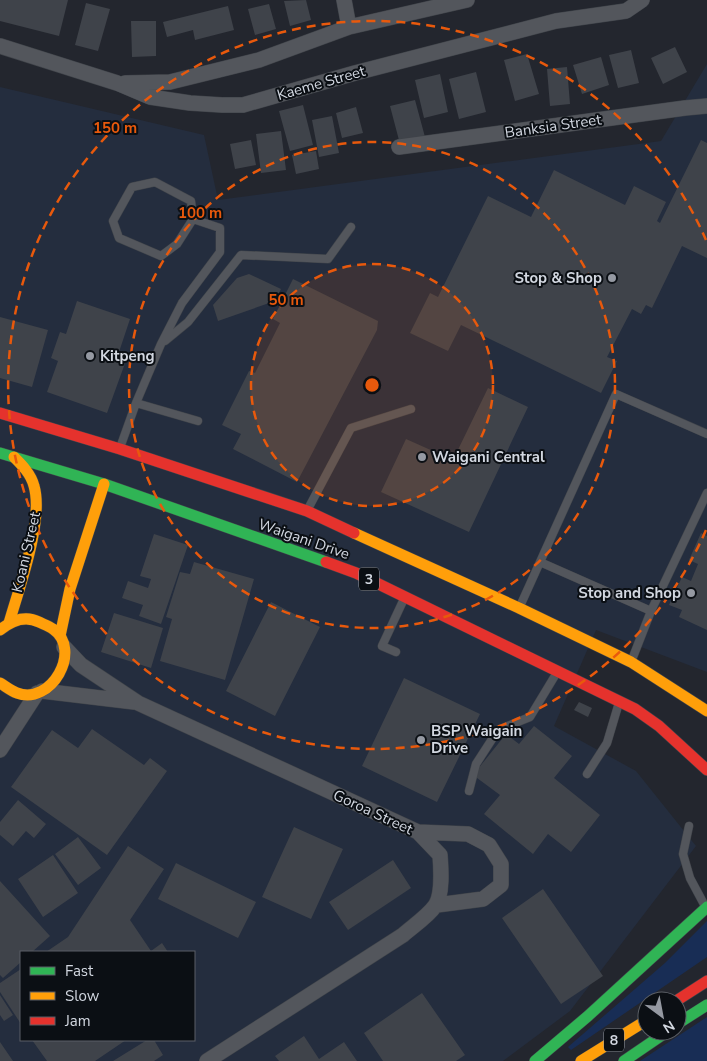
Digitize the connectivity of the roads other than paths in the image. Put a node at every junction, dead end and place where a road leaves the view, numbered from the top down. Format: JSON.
{"nodes":[{"id":1,"x":344,"y":0,"type":"edge"},
{"id":2,"x":467,"y":0,"type":"edge"},
{"id":3,"x":642,"y":0,"type":"edge"},
{"id":4,"x":349,"y":27,"type":"junction"},
{"id":5,"x":0,"y":46,"type":"edge"},
{"id":6,"x":117,"y":83,"type":"junction"},
{"id":7,"x":707,"y":106,"type":"edge"},
{"id":8,"x":399,"y":147,"type":"dead end"},
{"id":9,"x":193,"y":220,"type":"junction"},
{"id":10,"x":351,"y":227,"type":"dead end"},
{"id":11,"x":161,"y":344,"type":"junction"},
{"id":12,"x":136,"y":403,"type":"junction"},
{"id":13,"x":411,"y":409,"type":"dead end"},
{"id":14,"x":0,"y":413,"type":"edge"},
{"id":15,"x":198,"y":421,"type":"dead end"},
{"id":16,"x":0,"y":424,"type":"edge"},
{"id":17,"x":707,"y":434,"type":"edge"},
{"id":18,"x":47,"y":439,"type":"dead end"},
{"id":19,"x":120,"y":449,"type":"junction"},
{"id":20,"x":0,"y":453,"type":"edge"},
{"id":21,"x":14,"y":457,"type":"junction"},
{"id":22,"x":107,"y":470,"type":"dead end"},
{"id":23,"x":104,"y":484,"type":"junction"},
{"id":24,"x":707,"y":493,"type":"edge"},
{"id":25,"x":307,"y":511,"type":"junction"},
{"id":26,"x":540,"y":562,"type":"junction"},
{"id":27,"x":405,"y":597,"type":"junction"},
{"id":28,"x":519,"y":608,"type":"junction"},
{"id":29,"x":651,"y":611,"type":"junction"},
{"id":30,"x":5,"y":627,"type":"edge"},
{"id":31,"x":62,"y":642,"type":"junction"},
{"id":32,"x":396,"y":652,"type":"dead end"},
{"id":33,"x":631,"y":662,"type":"junction"},
{"id":34,"x":558,"y":670,"type":"junction"},
{"id":35,"x":673,"y":676,"type":"dead end"},
{"id":36,"x":0,"y":685,"type":"edge"},
{"id":37,"x":39,"y":692,"type":"junction"},
{"id":38,"x":620,"y":702,"type":"junction"},
{"id":39,"x":138,"y":703,"type":"junction"},
{"id":40,"x":707,"y":711,"type":"edge"},
{"id":41,"x":0,"y":750,"type":"edge"},
{"id":42,"x":707,"y":770,"type":"edge"},
{"id":43,"x":587,"y":774,"type":"dead end"},
{"id":44,"x":470,"y":791,"type":"dead end"},
{"id":45,"x":689,"y":826,"type":"dead end"},
{"id":46,"x":418,"y":832,"type":"junction"},
{"id":47,"x":437,"y":904,"type":"junction"},
{"id":48,"x":706,"y":908,"type":"edge"},
{"id":49,"x":707,"y":980,"type":"edge"},
{"id":50,"x":687,"y":994,"type":"edge"},
{"id":51,"x":707,"y":1005,"type":"edge"},
{"id":52,"x":687,"y":1018,"type":"edge"},
{"id":53,"x":637,"y":1026,"type":"edge"},
{"id":54,"x":653,"y":1041,"type":"edge"},
{"id":55,"x":207,"y":1061,"type":"edge"},
{"id":56,"x":535,"y":1061,"type":"edge"},
{"id":57,"x":581,"y":1061,"type":"edge"},
{"id":58,"x":624,"y":1061,"type":"edge"}],
"edges":[{"from":1,"to":4,"type":"street"},
{"from":2,"to":4,"type":"street"},
{"from":3,"to":6,"type":"street","name":"Kaeme Street"},
{"from":4,"to":6,"type":"street"},
{"from":5,"to":6,"type":"street","name":"Kaeme Street"},
{"from":7,"to":8,"type":"street","name":"Banksia Street"},
{"from":9,"to":9,"type":"lane"},
{"from":9,"to":11,"type":"lane"},
{"from":10,"to":11,"type":"lane"},
{"from":11,"to":12,"type":"lane"},
{"from":12,"to":15,"type":"lane"},
{"from":12,"to":19,"type":"lane"},
{"from":13,"to":25,"type":"lane"},
{"from":14,"to":19,"type":"main road","name":"Waigani Drive","number":"3"},
{"from":16,"to":18,"type":"main road"},
{"from":17,"to":26,"type":"lane"},
{"from":19,"to":25,"type":"main road","name":"Waigani Drive","number":"3"},
{"from":20,"to":21,"type":"main road","name":"Waigani Drive","number":"3"},
{"from":21,"to":23,"type":"main road","name":"Waigani Drive","number":"3"},
{"from":21,"to":30,"type":"main road","name":"Koani Street"},
{"from":22,"to":23,"type":"main road"},
{"from":23,"to":27,"type":"main road","name":"Waigani Drive","number":"3"},
{"from":23,"to":31,"type":"main road"},
{"from":24,"to":29,"type":"lane"},
{"from":25,"to":28,"type":"main road","name":"Waigani Drive","number":"3"},
{"from":26,"to":28,"type":"lane"},
{"from":26,"to":29,"type":"lane"},
{"from":27,"to":32,"type":"lane"},
{"from":27,"to":34,"type":"main road","name":"Waigani Drive","number":"3"},
{"from":28,"to":33,"type":"main road","name":"Waigani Drive","number":"3"},
{"from":29,"to":33,"type":"lane"},
{"from":30,"to":31,"type":"main road"},
{"from":31,"to":37,"type":"main road"},
{"from":31,"to":39,"type":"street","name":"Goroa Street"},
{"from":33,"to":35,"type":"main road"},
{"from":33,"to":40,"type":"main road","name":"Waigani Drive","number":"3"},
{"from":34,"to":38,"type":"main road","name":"Waigani Drive","number":"3"},
{"from":34,"to":44,"type":"lane"},
{"from":36,"to":37,"type":"main road"},
{"from":37,"to":39,"type":"street","name":"Goroa Street"},
{"from":37,"to":41,"type":"street"},
{"from":38,"to":42,"type":"main road","name":"Waigani Drive","number":"3"},
{"from":38,"to":43,"type":"lane"},
{"from":39,"to":46,"type":"street","name":"Goroa Street"},
{"from":45,"to":48,"type":"lane"},
{"from":46,"to":47,"type":"street","name":"Goroa Street"},
{"from":46,"to":47,"type":"street"},
{"from":47,"to":55,"type":"street"},
{"from":48,"to":56,"type":"main road"},
{"from":49,"to":50,"type":"main road"},
{"from":51,"to":52,"type":"main road"},
{"from":53,"to":57,"type":"main road","number":"8"},
{"from":54,"to":58,"type":"main road","number":"8"}]}
